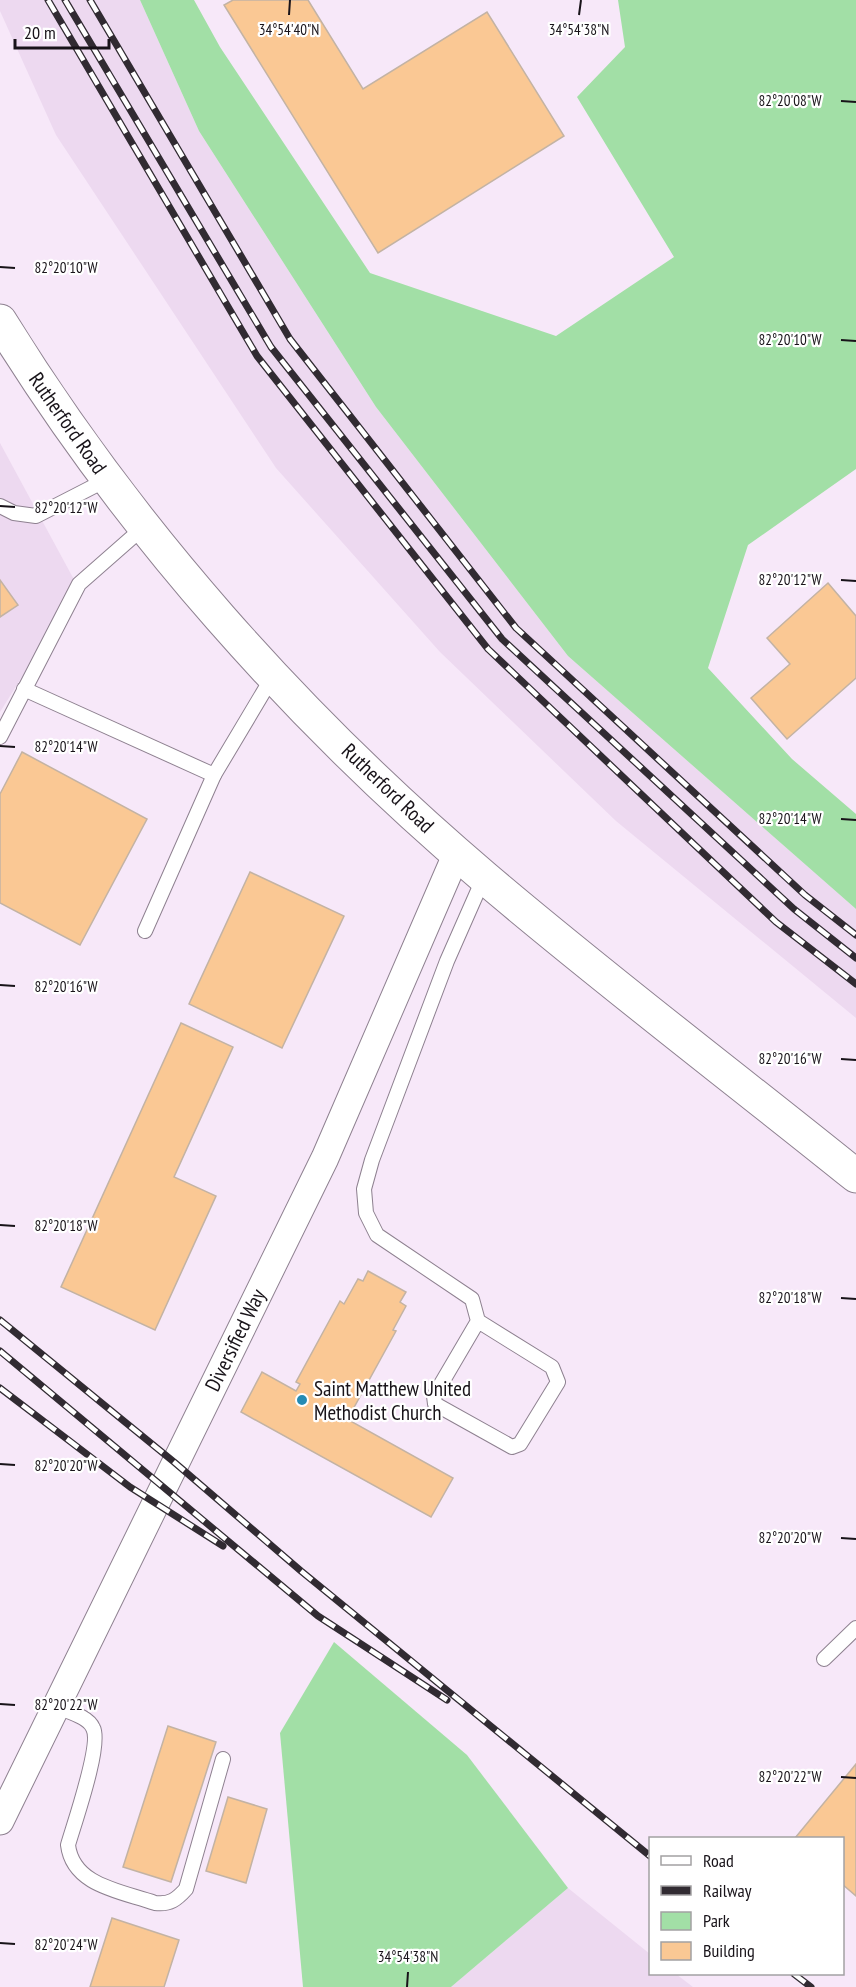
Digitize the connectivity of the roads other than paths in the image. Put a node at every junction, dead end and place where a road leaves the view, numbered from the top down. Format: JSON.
{"nodes":[{"id":1,"x":0,"y":321,"type":"edge"},
{"id":2,"x":108,"y":479,"type":"junction"},
{"id":3,"x":0,"y":506,"type":"edge"},
{"id":4,"x":145,"y":526,"type":"junction"},
{"id":5,"x":273,"y":676,"type":"junction"},
{"id":6,"x":24,"y":689,"type":"junction"},
{"id":7,"x":0,"y":737,"type":"edge"},
{"id":8,"x":214,"y":775,"type":"junction"},
{"id":9,"x":457,"y":853,"type":"junction"},
{"id":10,"x":484,"y":878,"type":"junction"},
{"id":11,"x":145,"y":932,"type":"dead end"},
{"id":12,"x":856,"y":1176,"type":"edge"},
{"id":13,"x":478,"y":1321,"type":"junction"},
{"id":14,"x":856,"y":1628,"type":"edge"},
{"id":15,"x":824,"y":1659,"type":"dead end"},
{"id":16,"x":57,"y":1707,"type":"junction"},
{"id":17,"x":223,"y":1759,"type":"dead end"},
{"id":18,"x":0,"y":1821,"type":"edge"}],
"edges":[{"from":1,"to":2,"type":"street","name":"Rutherford Road"},
{"from":2,"to":3,"type":"lane"},
{"from":2,"to":4,"type":"street","name":"Rutherford Road"},
{"from":4,"to":5,"type":"street","name":"Rutherford Road"},
{"from":4,"to":6,"type":"lane"},
{"from":5,"to":8,"type":"lane"},
{"from":5,"to":9,"type":"street","name":"Rutherford Road"},
{"from":6,"to":7,"type":"lane"},
{"from":6,"to":8,"type":"lane"},
{"from":8,"to":11,"type":"lane"},
{"from":9,"to":10,"type":"street","name":"Rutherford Road"},
{"from":9,"to":16,"type":"street","name":"Diversified Way"},
{"from":10,"to":12,"type":"street","name":"Rutherford Road"},
{"from":10,"to":13,"type":"lane"},
{"from":13,"to":13,"type":"lane"},
{"from":14,"to":15,"type":"lane"},
{"from":16,"to":17,"type":"lane"},
{"from":16,"to":18,"type":"street","name":"Diversified Way"}]}
